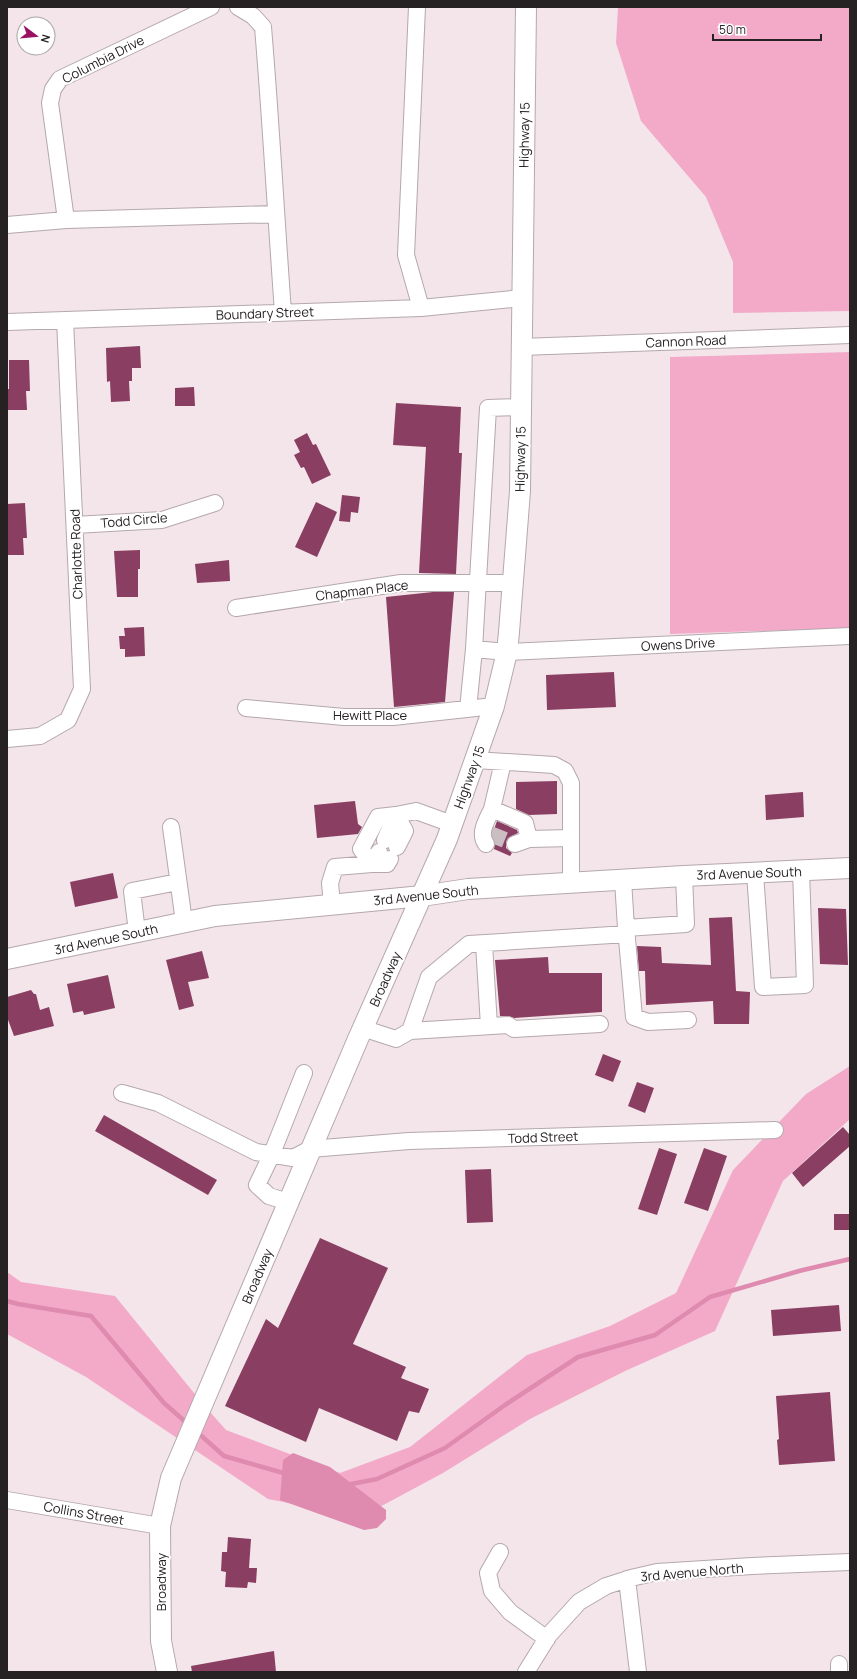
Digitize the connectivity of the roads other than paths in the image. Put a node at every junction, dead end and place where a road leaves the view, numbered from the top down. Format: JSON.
{"nodes":[{"id":1,"x":211,"y":7,"type":"edge"},
{"id":2,"x":238,"y":7,"type":"edge"},
{"id":3,"x":417,"y":7,"type":"edge"},
{"id":4,"x":526,"y":7,"type":"edge"},
{"id":5,"x":276,"y":214,"type":"junction"},
{"id":6,"x":66,"y":220,"type":"junction"},
{"id":7,"x":7,"y":225,"type":"edge"},
{"id":8,"x":522,"y":298,"type":"junction"},
{"id":9,"x":421,"y":308,"type":"junction"},
{"id":10,"x":282,"y":312,"type":"junction"},
{"id":11,"x":65,"y":320,"type":"junction"},
{"id":12,"x":7,"y":322,"type":"edge"},
{"id":13,"x":850,"y":335,"type":"edge"},
{"id":14,"x":521,"y":347,"type":"junction"},
{"id":15,"x":520,"y":407,"type":"junction"},
{"id":16,"x":215,"y":503,"type":"dead end"},
{"id":17,"x":75,"y":525,"type":"junction"},
{"id":18,"x":478,"y":583,"type":"junction"},
{"id":19,"x":513,"y":583,"type":"junction"},
{"id":20,"x":236,"y":608,"type":"dead end"},
{"id":21,"x":850,"y":636,"type":"edge"},
{"id":22,"x":474,"y":649,"type":"junction"},
{"id":23,"x":507,"y":652,"type":"junction"},
{"id":24,"x":494,"y":706,"type":"junction"},
{"id":25,"x":246,"y":708,"type":"dead end"},
{"id":26,"x":468,"y":709,"type":"junction"},
{"id":27,"x":7,"y":739,"type":"edge"},
{"id":28,"x":475,"y":760,"type":"junction"},
{"id":29,"x":503,"y":762,"type":"junction"},
{"id":30,"x":492,"y":809,"type":"junction"},
{"id":31,"x":396,"y":816,"type":"junction"},
{"id":32,"x":452,"y":824,"type":"junction"},
{"id":33,"x":171,"y":827,"type":"dead end"},
{"id":34,"x":486,"y":836,"type":"dead end"},
{"id":35,"x":571,"y":838,"type":"junction"},
{"id":36,"x":384,"y":852,"type":"junction"},
{"id":37,"x":850,"y":868,"type":"edge"},
{"id":38,"x":801,"y":871,"type":"junction"},
{"id":39,"x":755,"y":873,"type":"junction"},
{"id":40,"x":684,"y":876,"type":"junction"},
{"id":41,"x":623,"y":880,"type":"junction"},
{"id":42,"x":178,"y":882,"type":"junction"},
{"id":43,"x":571,"y":883,"type":"junction"},
{"id":44,"x":422,"y":896,"type":"junction"},
{"id":45,"x":332,"y":905,"type":"junction"},
{"id":46,"x":184,"y":922,"type":"junction"},
{"id":47,"x":627,"y":931,"type":"junction"},
{"id":48,"x":137,"y":932,"type":"junction"},
{"id":49,"x":484,"y":944,"type":"junction"},
{"id":50,"x":7,"y":958,"type":"edge"},
{"id":51,"x":688,"y":1020,"type":"dead end"},
{"id":52,"x":600,"y":1024,"type":"dead end"},
{"id":53,"x":489,"y":1026,"type":"junction"},
{"id":54,"x":362,"y":1028,"type":"junction"},
{"id":55,"x":410,"y":1031,"type":"junction"},
{"id":56,"x":304,"y":1073,"type":"dead end"},
{"id":57,"x":122,"y":1093,"type":"dead end"},
{"id":58,"x":775,"y":1130,"type":"dead end"},
{"id":59,"x":310,"y":1150,"type":"junction"},
{"id":60,"x":271,"y":1156,"type":"junction"},
{"id":61,"x":288,"y":1202,"type":"junction"},
{"id":62,"x":7,"y":1500,"type":"edge"},
{"id":63,"x":160,"y":1526,"type":"junction"},
{"id":64,"x":500,"y":1552,"type":"dead end"},
{"id":65,"x":850,"y":1562,"type":"edge"},
{"id":66,"x":627,"y":1579,"type":"junction"},
{"id":67,"x":547,"y":1639,"type":"junction"},
{"id":68,"x":167,"y":1672,"type":"edge"},
{"id":69,"x":526,"y":1672,"type":"edge"},
{"id":70,"x":638,"y":1672,"type":"edge"}],
"edges":[{"from":1,"to":6,"type":"street","name":"Columbia Drive"},
{"from":2,"to":5,"type":"street"},
{"from":3,"to":9,"type":"street"},
{"from":4,"to":8,"type":"main road","name":"Highway 15"},
{"from":5,"to":6,"type":"street"},
{"from":5,"to":10,"type":"street"},
{"from":6,"to":7,"type":"street"},
{"from":8,"to":9,"type":"street","name":"Boundary Street"},
{"from":8,"to":14,"type":"main road","name":"Highway 15"},
{"from":9,"to":10,"type":"street","name":"Boundary Street"},
{"from":10,"to":11,"type":"street","name":"Boundary Street"},
{"from":11,"to":12,"type":"street","name":"Boundary Street"},
{"from":11,"to":17,"type":"street","name":"Charlotte Road"},
{"from":13,"to":14,"type":"street","name":"Cannon Road"},
{"from":14,"to":15,"type":"main road","name":"Highway 15"},
{"from":15,"to":18,"type":"street"},
{"from":15,"to":19,"type":"main road","name":"Highway 15"},
{"from":16,"to":17,"type":"street","name":"Todd Circle"},
{"from":17,"to":27,"type":"street","name":"Charlotte Road"},
{"from":18,"to":19,"type":"street","name":"Chapman Place"},
{"from":18,"to":20,"type":"street","name":"Chapman Place"},
{"from":18,"to":22,"type":"street"},
{"from":19,"to":23,"type":"main road","name":"Highway 15"},
{"from":21,"to":23,"type":"street","name":"Owens Drive"},
{"from":22,"to":23,"type":"street","name":"Owens Drive"},
{"from":22,"to":26,"type":"street"},
{"from":23,"to":24,"type":"main road","name":"Highway 15"},
{"from":24,"to":26,"type":"street","name":"Hewitt Place"},
{"from":24,"to":28,"type":"main road","name":"Highway 15"},
{"from":25,"to":26,"type":"street","name":"Hewitt Place"},
{"from":28,"to":29,"type":"street"},
{"from":28,"to":32,"type":"main road","name":"Highway 15"},
{"from":29,"to":30,"type":"street"},
{"from":29,"to":35,"type":"street"},
{"from":30,"to":34,"type":"street"},
{"from":30,"to":35,"type":"street"},
{"from":31,"to":32,"type":"street"},
{"from":31,"to":36,"type":"street"},
{"from":31,"to":36,"type":"street"},
{"from":32,"to":44,"type":"main road","name":"Highway 15"},
{"from":33,"to":42,"type":"street"},
{"from":35,"to":43,"type":"street"},
{"from":36,"to":45,"type":"street"},
{"from":37,"to":38,"type":"main road","name":"3rd Avenue South"},
{"from":38,"to":39,"type":"main road","name":"3rd Avenue South"},
{"from":38,"to":39,"type":"street"},
{"from":39,"to":40,"type":"main road","name":"3rd Avenue South"},
{"from":40,"to":41,"type":"main road","name":"3rd Avenue South"},
{"from":40,"to":47,"type":"street"},
{"from":41,"to":43,"type":"main road","name":"3rd Avenue South"},
{"from":41,"to":47,"type":"street"},
{"from":42,"to":46,"type":"street"},
{"from":42,"to":48,"type":"street"},
{"from":43,"to":44,"type":"main road","name":"3rd Avenue South"},
{"from":44,"to":45,"type":"main road","name":"3rd Avenue South"},
{"from":44,"to":54,"type":"main road","name":"Broadway"},
{"from":45,"to":46,"type":"main road","name":"3rd Avenue South"},
{"from":46,"to":48,"type":"main road","name":"3rd Avenue South"},
{"from":47,"to":49,"type":"street"},
{"from":47,"to":51,"type":"street"},
{"from":48,"to":50,"type":"main road","name":"3rd Avenue South"},
{"from":49,"to":53,"type":"street"},
{"from":49,"to":55,"type":"street"},
{"from":52,"to":53,"type":"street"},
{"from":53,"to":55,"type":"street"},
{"from":54,"to":55,"type":"street"},
{"from":54,"to":59,"type":"main road","name":"Broadway"},
{"from":56,"to":60,"type":"street"},
{"from":57,"to":60,"type":"street","name":"Todd Street"},
{"from":58,"to":59,"type":"street","name":"Todd Street"},
{"from":59,"to":60,"type":"street","name":"Todd Street"},
{"from":59,"to":61,"type":"main road","name":"Broadway"},
{"from":60,"to":61,"type":"street"},
{"from":61,"to":63,"type":"main road","name":"Broadway"},
{"from":62,"to":63,"type":"street","name":"Collins Street"},
{"from":63,"to":68,"type":"main road","name":"Broadway"},
{"from":64,"to":67,"type":"street"},
{"from":65,"to":66,"type":"street","name":"3rd Avenue North"},
{"from":66,"to":67,"type":"street","name":"3rd Avenue North"},
{"from":66,"to":70,"type":"street"},
{"from":67,"to":69,"type":"street","name":"3rd Avenue North"}]}
